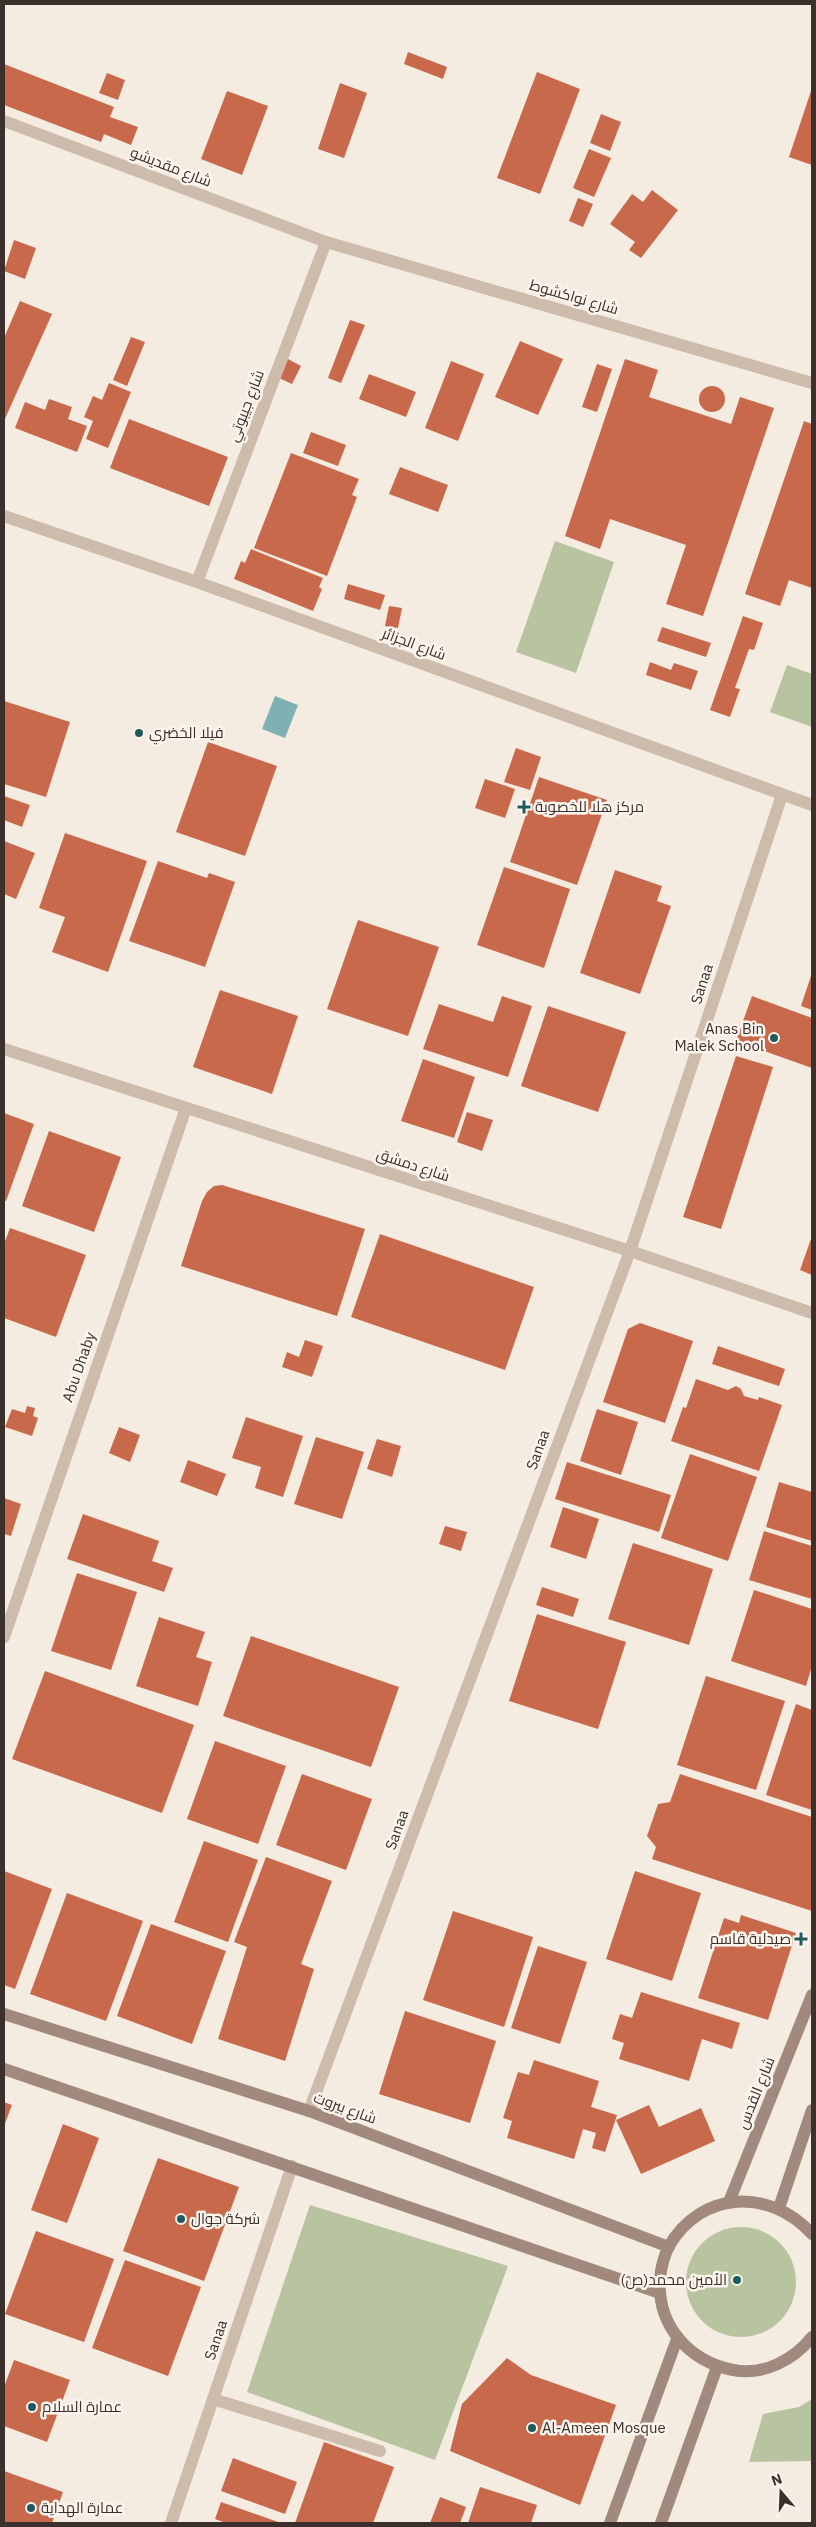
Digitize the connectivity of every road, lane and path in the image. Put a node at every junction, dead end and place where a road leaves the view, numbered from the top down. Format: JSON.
{"nodes":[{"id":1,"x":4,"y":121,"type":"edge"},
{"id":2,"x":326,"y":242,"type":"junction"},
{"id":3,"x":812,"y":383,"type":"edge"},
{"id":4,"x":4,"y":516,"type":"edge"},
{"id":5,"x":197,"y":582,"type":"junction"},
{"id":6,"x":782,"y":795,"type":"junction"},
{"id":7,"x":812,"y":805,"type":"edge"},
{"id":8,"x":4,"y":1049,"type":"edge"},
{"id":9,"x":186,"y":1108,"type":"junction"},
{"id":10,"x":630,"y":1251,"type":"junction"},
{"id":11,"x":812,"y":1313,"type":"edge"},
{"id":12,"x":4,"y":1636,"type":"edge"},
{"id":13,"x":812,"y":1996,"type":"edge"},
{"id":14,"x":4,"y":2014,"type":"edge"},
{"id":15,"x":4,"y":2069,"type":"edge"},
{"id":16,"x":812,"y":2110,"type":"edge"},
{"id":17,"x":309,"y":2111,"type":"junction"},
{"id":18,"x":292,"y":2166,"type":"junction"},
{"id":19,"x":729,"y":2202,"type":"junction"},
{"id":20,"x":779,"y":2208,"type":"junction"},
{"id":21,"x":812,"y":2234,"type":"edge"},
{"id":22,"x":668,"y":2247,"type":"junction"},
{"id":23,"x":660,"y":2294,"type":"junction"},
{"id":24,"x":677,"y":2339,"type":"junction"},
{"id":25,"x":810,"y":2344,"type":"edge"},
{"id":26,"x":716,"y":2367,"type":"junction"},
{"id":27,"x":213,"y":2399,"type":"junction"},
{"id":28,"x":380,"y":2450,"type":"dead end"},
{"id":29,"x":171,"y":2523,"type":"edge"},
{"id":30,"x":610,"y":2523,"type":"edge"},
{"id":31,"x":661,"y":2523,"type":"edge"}],
"edges":[{"from":1,"to":2,"type":"street","name":"شارع مقديشو"},
{"from":2,"to":3,"type":"street","name":"شارع نواكشوط"},
{"from":2,"to":5,"type":"street","name":"شارع جيبوتي"},
{"from":4,"to":5,"type":"street","name":"شارع الجزائر"},
{"from":5,"to":6,"type":"street","name":"شارع الجزائر"},
{"from":6,"to":7,"type":"street","name":"شارع الجزائر"},
{"from":6,"to":10,"type":"street","name":"Sanaa"},
{"from":8,"to":9,"type":"street","name":"شارع دمشق"},
{"from":9,"to":10,"type":"street","name":"شارع دمشق"},
{"from":9,"to":12,"type":"street","name":"Abu Dhaby"},
{"from":10,"to":11,"type":"street","name":"شارع دمشق"},
{"from":10,"to":17,"type":"street","name":"Sanaa"},
{"from":13,"to":19,"type":"main road","name":"شارع القدس"},
{"from":14,"to":17,"type":"main road","name":"شارع بيروت"},
{"from":15,"to":18,"type":"main road"},
{"from":16,"to":20,"type":"main road"},
{"from":17,"to":22,"type":"main road","name":"شارع بيروت"},
{"from":18,"to":23,"type":"main road"},
{"from":18,"to":27,"type":"street","name":"Sanaa"},
{"from":19,"to":20,"type":"main road"},
{"from":19,"to":22,"type":"main road"},
{"from":20,"to":21,"type":"main road"},
{"from":22,"to":23,"type":"main road"},
{"from":23,"to":24,"type":"main road"},
{"from":24,"to":26,"type":"main road"},
{"from":24,"to":30,"type":"main road"},
{"from":25,"to":26,"type":"main road"},
{"from":26,"to":31,"type":"main road"},
{"from":27,"to":28,"type":"street"},
{"from":27,"to":29,"type":"street","name":"Sanaa"}]}
